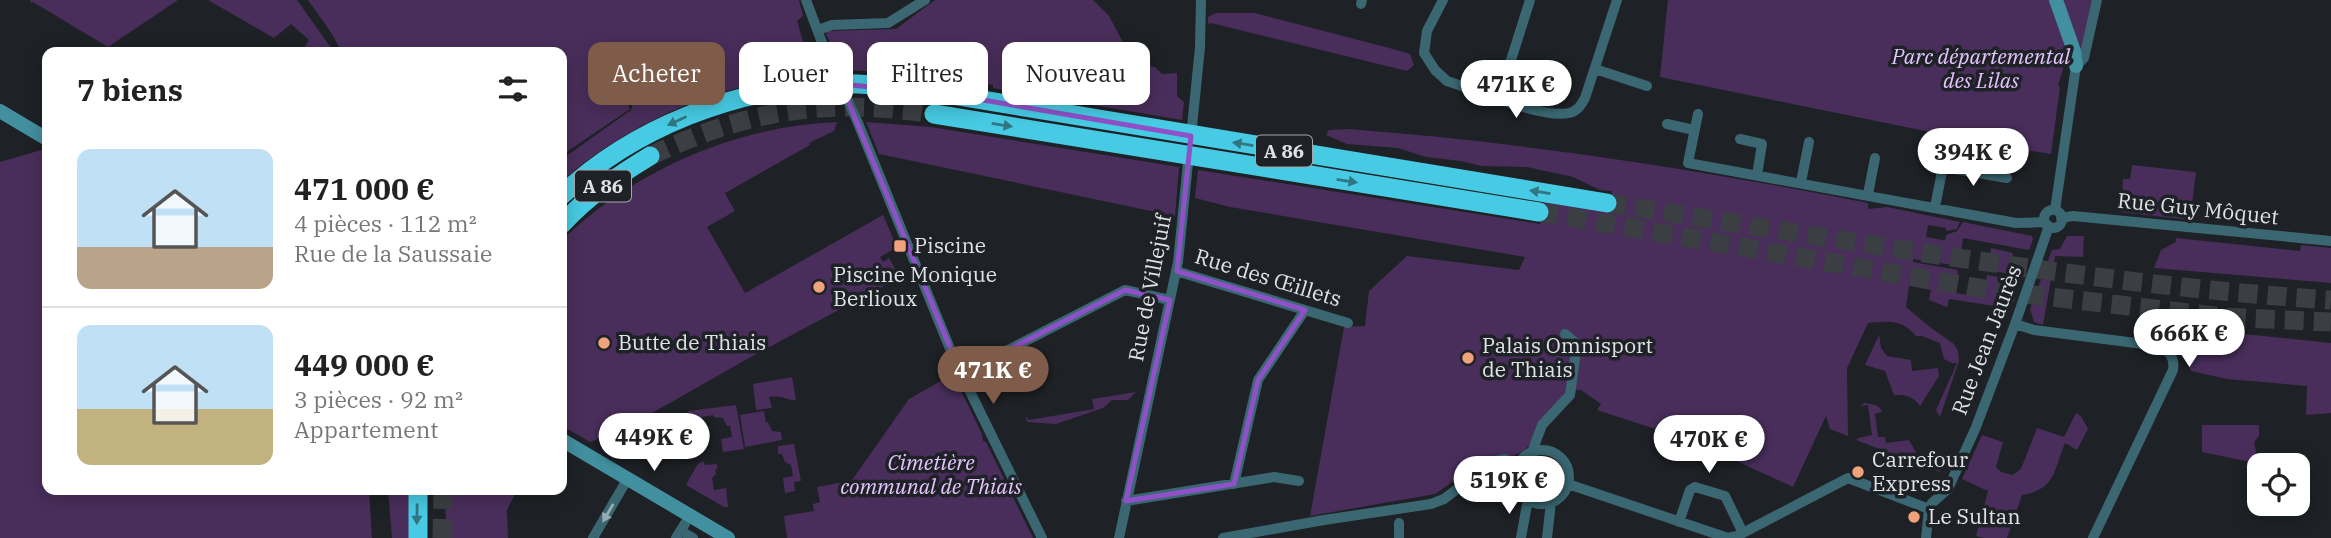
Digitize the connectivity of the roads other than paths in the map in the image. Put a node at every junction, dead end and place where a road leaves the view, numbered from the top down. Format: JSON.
{"nodes":[{"id":1,"x":806,"y":0,"type":"edge"},
{"id":2,"x":925,"y":0,"type":"edge"},
{"id":3,"x":1200,"y":0,"type":"edge"},
{"id":4,"x":1443,"y":0,"type":"edge"},
{"id":5,"x":1530,"y":0,"type":"edge"},
{"id":6,"x":1617,"y":0,"type":"edge"},
{"id":7,"x":2056,"y":0,"type":"edge"},
{"id":8,"x":2097,"y":0,"type":"edge"},
{"id":9,"x":818,"y":30,"type":"junction"},
{"id":10,"x":2076,"y":66,"type":"junction"},
{"id":11,"x":1595,"y":69,"type":"junction"},
{"id":12,"x":1647,"y":86,"type":"dead end"},
{"id":13,"x":1499,"y":98,"type":"junction"},
{"id":14,"x":0,"y":111,"type":"edge"},
{"id":15,"x":934,"y":114,"type":"tunnel mouth"},
{"id":16,"x":1698,"y":114,"type":"dead end"},
{"id":17,"x":1667,"y":124,"type":"dead end"},
{"id":18,"x":1694,"y":130,"type":"junction"},
{"id":19,"x":42,"y":136,"type":"edge"},
{"id":20,"x":1740,"y":139,"type":"dead end"},
{"id":21,"x":1809,"y":142,"type":"dead end"},
{"id":22,"x":1946,"y":151,"type":"dead end"},
{"id":23,"x":650,"y":156,"type":"tunnel mouth"},
{"id":24,"x":1875,"y":158,"type":"dead end"},
{"id":25,"x":1943,"y":167,"type":"junction"},
{"id":26,"x":1757,"y":175,"type":"junction"},
{"id":27,"x":2007,"y":178,"type":"dead end"},
{"id":28,"x":1801,"y":182,"type":"junction"},
{"id":29,"x":567,"y":191,"type":"edge"},
{"id":30,"x":1868,"y":194,"type":"junction"},
{"id":31,"x":1607,"y":203,"type":"tunnel mouth"},
{"id":32,"x":1935,"y":206,"type":"junction"},
{"id":33,"x":1539,"y":212,"type":"tunnel mouth"},
{"id":34,"x":2058,"y":214,"type":"junction"},
{"id":35,"x":567,"y":219,"type":"edge"},
{"id":36,"x":2047,"y":224,"type":"junction"},
{"id":37,"x":2331,"y":241,"type":"edge"},
{"id":38,"x":1176,"y":271,"type":"junction"},
{"id":39,"x":1170,"y":300,"type":"junction"},
{"id":40,"x":1305,"y":310,"type":"junction"},
{"id":41,"x":1348,"y":323,"type":"dead end"},
{"id":42,"x":2015,"y":324,"type":"junction"},
{"id":43,"x":1565,"y":334,"type":"dead end"},
{"id":44,"x":961,"y":374,"type":"junction"},
{"id":45,"x":567,"y":443,"type":"edge"},
{"id":46,"x":1532,"y":452,"type":"junction"},
{"id":47,"x":1518,"y":466,"type":"junction"},
{"id":48,"x":628,"y":478,"type":"junction"},
{"id":49,"x":1299,"y":481,"type":"dead end"},
{"id":50,"x":1234,"y":484,"type":"junction"},
{"id":51,"x":1568,"y":484,"type":"junction"},
{"id":52,"x":418,"y":495,"type":"edge"},
{"id":53,"x":1528,"y":499,"type":"junction"},
{"id":54,"x":1126,"y":501,"type":"junction"},
{"id":55,"x":1551,"y":502,"type":"junction"},
{"id":56,"x":1929,"y":509,"type":"junction"},
{"id":57,"x":691,"y":514,"type":"junction"},
{"id":58,"x":1679,"y":522,"type":"junction"},
{"id":59,"x":1399,"y":523,"type":"dead end"},
{"id":60,"x":1743,"y":533,"type":"junction"},
{"id":61,"x":678,"y":534,"type":"edge"},
{"id":62,"x":418,"y":538,"type":"edge"},
{"id":63,"x":593,"y":538,"type":"edge"},
{"id":64,"x":693,"y":538,"type":"edge"},
{"id":65,"x":728,"y":538,"type":"edge"},
{"id":66,"x":1042,"y":538,"type":"edge"},
{"id":67,"x":1119,"y":538,"type":"edge"},
{"id":68,"x":1223,"y":538,"type":"edge"},
{"id":69,"x":1399,"y":538,"type":"edge"},
{"id":70,"x":1521,"y":538,"type":"edge"},
{"id":71,"x":1547,"y":538,"type":"edge"},
{"id":72,"x":1927,"y":538,"type":"edge"},
{"id":73,"x":2093,"y":538,"type":"edge"}],
"edges":[{"from":1,"to":9,"type":"street"},
{"from":2,"to":9,"type":"street"},
{"from":3,"to":38,"type":"street","name":"Rue de Villejuif"},
{"from":4,"to":13,"type":"street"},
{"from":5,"to":13,"type":"street"},
{"from":6,"to":11,"type":"street"},
{"from":7,"to":10,"type":"main road"},
{"from":8,"to":10,"type":"street"},
{"from":9,"to":44,"type":"street"},
{"from":10,"to":34,"type":"street"},
{"from":11,"to":12,"type":"street"},
{"from":11,"to":13,"type":"street"},
{"from":14,"to":19,"type":"main road"},
{"from":15,"to":33,"type":"highway","number":"A 86","one_way":true},
{"from":16,"to":18,"type":"street"},
{"from":17,"to":18,"type":"street"},
{"from":18,"to":26,"type":"street"},
{"from":20,"to":26,"type":"street"},
{"from":21,"to":28,"type":"street"},
{"from":22,"to":25,"type":"street"},
{"from":23,"to":35,"type":"highway","number":"A 86"},
{"from":24,"to":30,"type":"street"},
{"from":25,"to":27,"type":"street"},
{"from":25,"to":32,"type":"street"},
{"from":26,"to":28,"type":"street"},
{"from":28,"to":30,"type":"street"},
{"from":31,"to":29,"type":"highway","number":"A 86","one_way":true},
{"from":30,"to":32,"type":"street"},
{"from":32,"to":36,"type":"street"},
{"from":34,"to":36,"type":"street"},
{"from":34,"to":37,"type":"street","name":"Rue Guy Môquet"},
{"from":36,"to":42,"type":"street","name":"Rue Jean Jaurès"},
{"from":38,"to":39,"type":"street","name":"Rue de Villejuif"},
{"from":38,"to":40,"type":"street","name":"Rue des Œillets"},
{"from":39,"to":44,"type":"street"},
{"from":39,"to":54,"type":"street","name":"Rue de Villejuif"},
{"from":40,"to":41,"type":"street","name":"Rue des Œillets"},
{"from":40,"to":50,"type":"street"},
{"from":42,"to":56,"type":"street","name":"Rue Jean Jaurès"},
{"from":42,"to":73,"type":"street"},
{"from":43,"to":46,"type":"street"},
{"from":44,"to":66,"type":"street"},
{"from":45,"to":48,"type":"main road"},
{"from":46,"to":47,"type":"street"},
{"from":46,"to":51,"type":"street"},
{"from":47,"to":53,"type":"street"},
{"from":47,"to":68,"type":"street"},
{"from":48,"to":57,"type":"main road"},
{"from":48,"to":63,"type":"street","one_way":true},
{"from":49,"to":50,"type":"street"},
{"from":50,"to":54,"type":"street"},
{"from":51,"to":55,"type":"street"},
{"from":51,"to":58,"type":"street"},
{"from":52,"to":62,"type":"highway","one_way":true},
{"from":53,"to":55,"type":"street"},
{"from":53,"to":70,"type":"street"},
{"from":54,"to":67,"type":"street","name":"Rue de Villejuif"},
{"from":55,"to":71,"type":"street"},
{"from":56,"to":60,"type":"street"},
{"from":56,"to":72,"type":"street"},
{"from":57,"to":61,"type":"street"},
{"from":57,"to":65,"type":"main road"},
{"from":58,"to":60,"type":"street"},
{"from":58,"to":60,"type":"street"},
{"from":59,"to":69,"type":"street"},
{"from":61,"to":64,"type":"street"}]}
